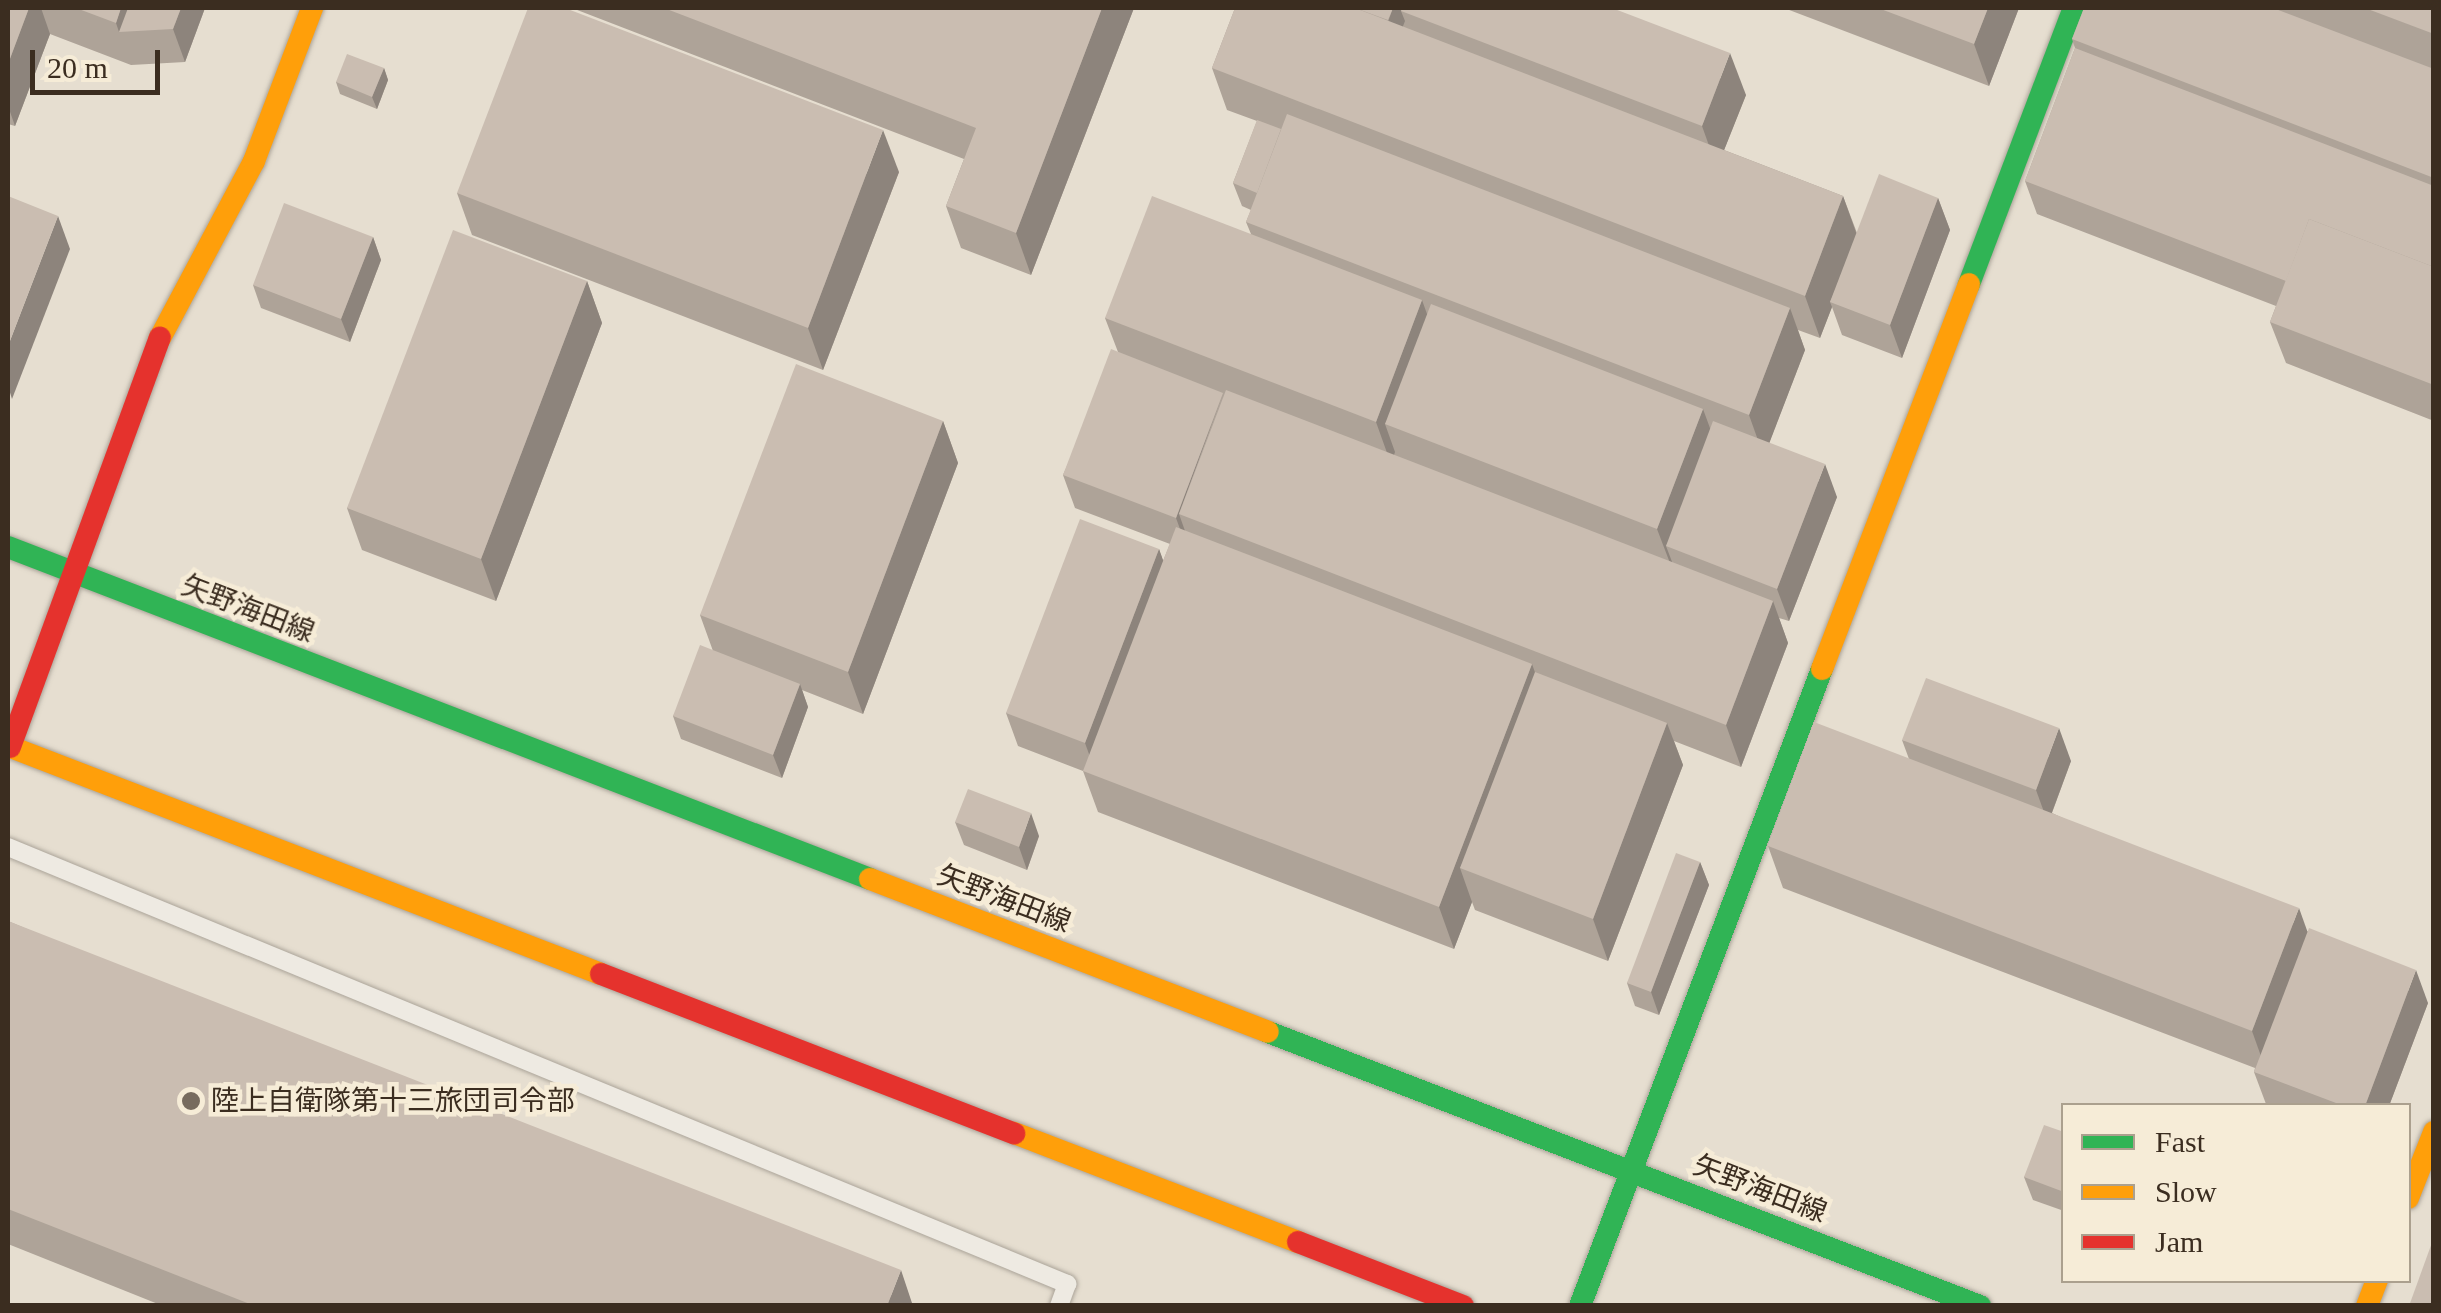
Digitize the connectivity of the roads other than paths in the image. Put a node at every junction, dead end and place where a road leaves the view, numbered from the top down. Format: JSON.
{"nodes":[{"id":1,"x":312,"y":8,"type":"edge"},
{"id":2,"x":2074,"y":8,"type":"edge"},
{"id":3,"x":8,"y":547,"type":"edge"},
{"id":4,"x":74,"y":574,"type":"junction"},
{"id":5,"x":9,"y":746,"type":"edge"},
{"id":6,"x":8,"y":847,"type":"edge"},
{"id":7,"x":2434,"y":1132,"type":"edge"},
{"id":8,"x":1631,"y":1172,"type":"junction"},
{"id":9,"x":2411,"y":1190,"type":"edge"},
{"id":10,"x":1059,"y":1306,"type":"edge"},
{"id":11,"x":1463,"y":1306,"type":"edge"},
{"id":12,"x":1580,"y":1306,"type":"edge"},
{"id":13,"x":1980,"y":1306,"type":"edge"}],
"edges":[{"from":1,"to":4,"type":"main road"},
{"from":2,"to":8,"type":"main road"},
{"from":3,"to":4,"type":"main road","name":"矢野海田線"},
{"from":4,"to":5,"type":"main road"},
{"from":4,"to":8,"type":"main road","name":"矢野海田線"},
{"from":5,"to":11,"type":"main road"},
{"from":6,"to":10,"type":"lane"},
{"from":7,"to":9,"type":"main road"},
{"from":8,"to":12,"type":"main road"},
{"from":8,"to":13,"type":"main road","name":"矢野海田線"}]}
